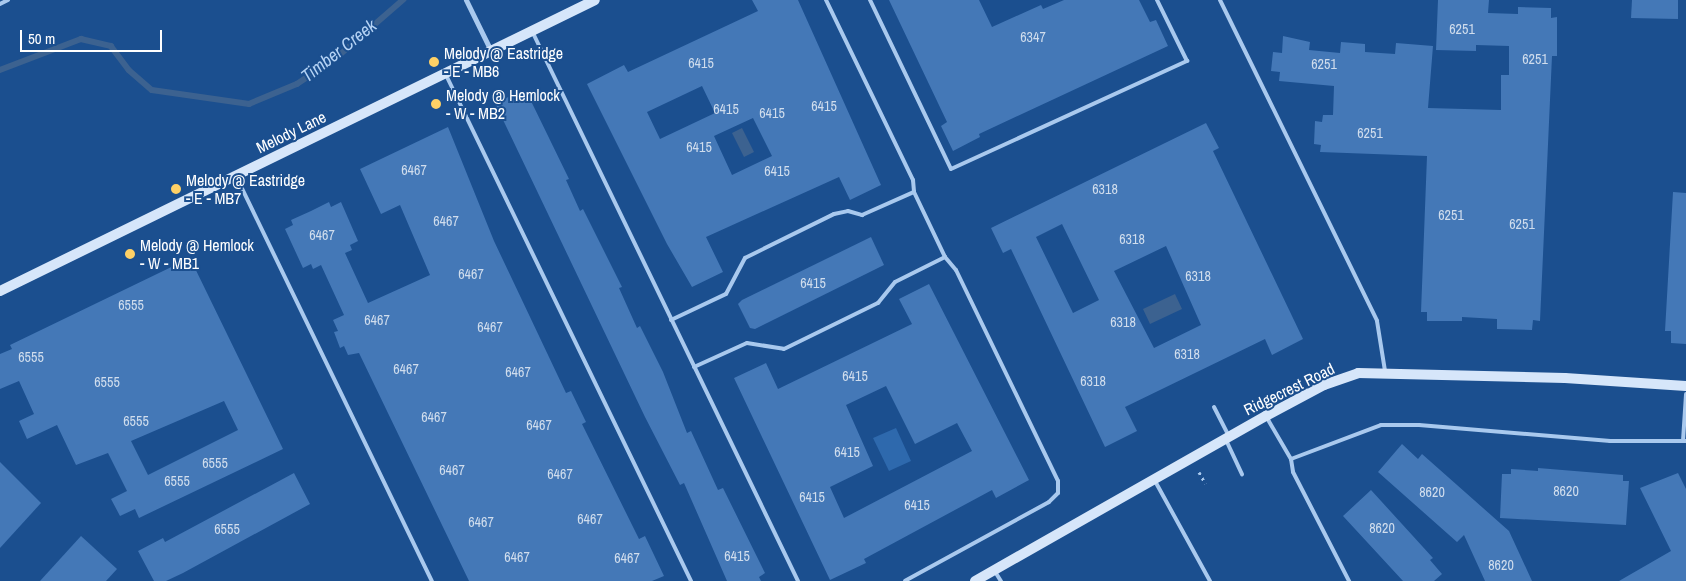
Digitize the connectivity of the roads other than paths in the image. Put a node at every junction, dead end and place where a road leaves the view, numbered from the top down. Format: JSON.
{"nodes":[{"id":1,"x":8,"y":0,"type":"edge"},
{"id":2,"x":466,"y":0,"type":"edge"},
{"id":3,"x":596,"y":0,"type":"edge"},
{"id":4,"x":826,"y":0,"type":"edge"},
{"id":5,"x":870,"y":0,"type":"edge"},
{"id":6,"x":1157,"y":0,"type":"edge"},
{"id":7,"x":1220,"y":0,"type":"edge"},
{"id":8,"x":0,"y":4,"type":"edge"},
{"id":9,"x":532,"y":31,"type":"junction"},
{"id":10,"x":491,"y":51,"type":"junction"},
{"id":11,"x":445,"y":73,"type":"junction"},
{"id":12,"x":236,"y":176,"type":"junction"},
{"id":13,"x":914,"y":192,"type":"junction"},
{"id":14,"x":945,"y":257,"type":"junction"},
{"id":15,"x":0,"y":291,"type":"edge"},
{"id":16,"x":672,"y":320,"type":"junction"},
{"id":17,"x":694,"y":367,"type":"junction"},
{"id":18,"x":1385,"y":371,"type":"junction"},
{"id":19,"x":1686,"y":386,"type":"edge"},
{"id":20,"x":1686,"y":394,"type":"edge"},
{"id":21,"x":1214,"y":407,"type":"dead end"},
{"id":22,"x":1266,"y":416,"type":"junction"},
{"id":23,"x":1227,"y":437,"type":"junction"},
{"id":24,"x":1684,"y":441,"type":"edge"},
{"id":25,"x":1291,"y":459,"type":"junction"},
{"id":26,"x":1242,"y":474,"type":"dead end"},
{"id":27,"x":1154,"y":480,"type":"junction"},
{"id":28,"x":994,"y":570,"type":"junction"},
{"id":29,"x":432,"y":581,"type":"edge"},
{"id":30,"x":691,"y":581,"type":"edge"},
{"id":31,"x":798,"y":581,"type":"edge"},
{"id":32,"x":905,"y":581,"type":"edge"},
{"id":33,"x":975,"y":581,"type":"edge"},
{"id":34,"x":1000,"y":581,"type":"edge"},
{"id":35,"x":1210,"y":581,"type":"edge"},
{"id":36,"x":1349,"y":581,"type":"edge"}],
"edges":[{"from":1,"to":8,"type":"lane"},
{"from":2,"to":10,"type":"street"},
{"from":3,"to":9,"type":"street","name":"Melody Lane"},
{"from":4,"to":13,"type":"lane"},
{"from":5,"to":6,"type":"lane"},
{"from":7,"to":18,"type":"lane"},
{"from":9,"to":10,"type":"street","name":"Melody Lane"},
{"from":9,"to":16,"type":"lane"},
{"from":10,"to":11,"type":"street","name":"Melody Lane"},
{"from":11,"to":12,"type":"street","name":"Melody Lane"},
{"from":11,"to":30,"type":"lane"},
{"from":12,"to":15,"type":"street","name":"Melody Lane"},
{"from":12,"to":29,"type":"lane"},
{"from":13,"to":14,"type":"lane"},
{"from":13,"to":16,"type":"lane"},
{"from":14,"to":17,"type":"lane"},
{"from":14,"to":32,"type":"lane"},
{"from":16,"to":17,"type":"lane"},
{"from":17,"to":31,"type":"lane"},
{"from":18,"to":19,"type":"street","name":"Ridgecrest Road"},
{"from":18,"to":22,"type":"street","name":"Ridgecrest Road"},
{"from":20,"to":24,"type":"lane"},
{"from":21,"to":23,"type":"lane"},
{"from":22,"to":23,"type":"street","name":"Ridgecrest Road"},
{"from":22,"to":25,"type":"lane"},
{"from":23,"to":26,"type":"lane"},
{"from":23,"to":27,"type":"street","name":"Ridgecrest Road"},
{"from":24,"to":25,"type":"lane"},
{"from":25,"to":36,"type":"lane"},
{"from":27,"to":28,"type":"street","name":"Ridgecrest Road"},
{"from":27,"to":35,"type":"lane"},
{"from":28,"to":33,"type":"street","name":"Ridgecrest Road"},
{"from":28,"to":34,"type":"lane"}]}
